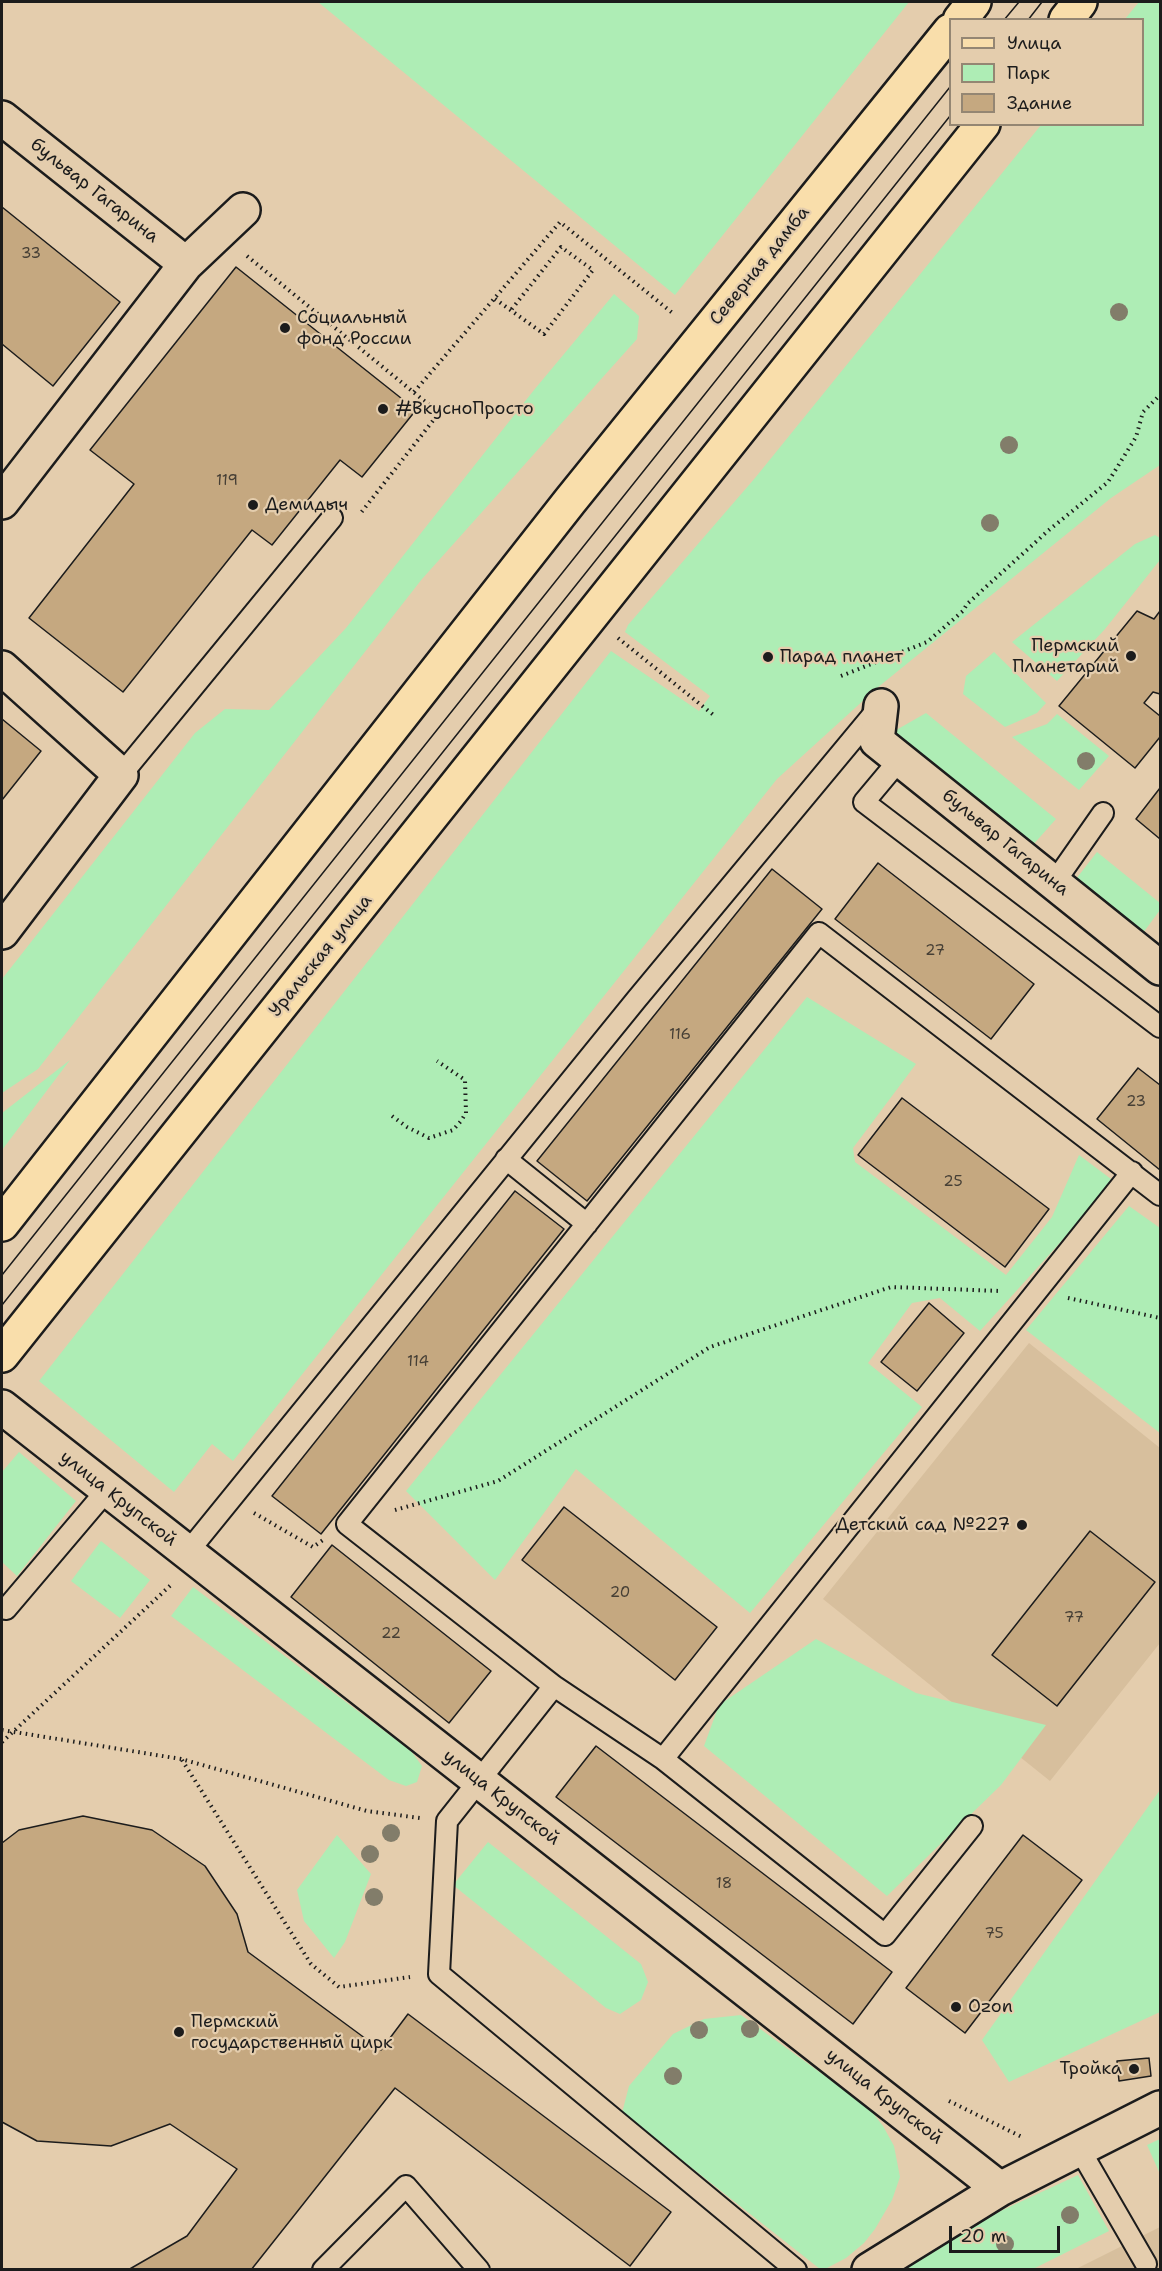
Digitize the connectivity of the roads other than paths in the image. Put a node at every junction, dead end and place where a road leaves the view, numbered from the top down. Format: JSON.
{"nodes":[{"id":1,"x":974,"y":2,"type":"edge"},
{"id":2,"x":1080,"y":2,"type":"edge"},
{"id":3,"x":962,"y":18,"type":"edge"},
{"id":4,"x":1068,"y":18,"type":"edge"},
{"id":5,"x":949,"y":33,"type":"edge"},
{"id":6,"x":2,"y":118,"type":"edge"},
{"id":7,"x":981,"y":126,"type":"edge"},
{"id":8,"x":243,"y":210,"type":"dead end"},
{"id":9,"x":186,"y":264,"type":"junction"},
{"id":10,"x":2,"y":502,"type":"edge"},
{"id":11,"x":332,"y":518,"type":"road end"},
{"id":12,"x":2,"y":669,"type":"edge"},
{"id":13,"x":881,"y":706,"type":"joint"},
{"id":14,"x":900,"y":759,"type":"junction"},
{"id":15,"x":122,"y":775,"type":"junction"},
{"id":16,"x":1103,"y":813,"type":"dead end"},
{"id":17,"x":1054,"y":883,"type":"junction"},
{"id":18,"x":2,"y":932,"type":"edge"},
{"id":19,"x":1161,"y":968,"type":"edge"},
{"id":20,"x":1161,"y":1027,"type":"edge"},
{"id":21,"x":506,"y":1159,"type":"junction"},
{"id":22,"x":1132,"y":1172,"type":"junction"},
{"id":23,"x":1161,"y":1195,"type":"edge"},
{"id":24,"x":2,"y":1224,"type":"edge"},
{"id":25,"x":587,"y":1224,"type":"junction"},
{"id":26,"x":2,"y":1355,"type":"edge"},
{"id":27,"x":2,"y":1407,"type":"edge"},
{"id":28,"x":107,"y":1490,"type":"junction"},
{"id":29,"x":192,"y":1557,"type":"junction"},
{"id":30,"x":6,"y":1609,"type":"dead end"},
{"id":31,"x":554,"y":1686,"type":"junction"},
{"id":32,"x":663,"y":1759,"type":"junction"},
{"id":33,"x":480,"y":1782,"type":"junction"},
{"id":34,"x":972,"y":1826,"type":"dead end"},
{"id":35,"x":1161,"y":2108,"type":"edge"},
{"id":36,"x":1080,"y":2150,"type":"junction"},
{"id":37,"x":1000,"y":2189,"type":"junction"},
{"id":38,"x":1148,"y":2263,"type":"edge"},
{"id":39,"x":323,"y":2270,"type":"edge"},
{"id":40,"x":479,"y":2270,"type":"edge"},
{"id":41,"x":796,"y":2270,"type":"edge"},
{"id":42,"x":869,"y":2270,"type":"edge"}],
"edges":[{"from":1,"to":3,"type":"main road"},
{"from":2,"to":4,"type":"main road"},
{"from":5,"to":24,"type":"main road","name":"Северная дамба"},
{"from":6,"to":9,"type":"street","name":"бульвар Гагарина"},
{"from":7,"to":26,"type":"main road","name":"Уральская улица"},
{"from":8,"to":9,"type":"street"},
{"from":9,"to":10,"type":"street"},
{"from":11,"to":15,"type":"lane"},
{"from":12,"to":15,"type":"street"},
{"from":13,"to":14,"type":"street","name":"бульвар Гагарина"},
{"from":13,"to":21,"type":"lane"},
{"from":14,"to":17,"type":"street","name":"бульвар Гагарина"},
{"from":14,"to":20,"type":"lane"},
{"from":15,"to":18,"type":"street"},
{"from":16,"to":17,"type":"lane"},
{"from":17,"to":19,"type":"street","name":"бульвар Гагарина"},
{"from":21,"to":25,"type":"lane"},
{"from":21,"to":29,"type":"lane"},
{"from":22,"to":23,"type":"lane"},
{"from":22,"to":25,"type":"lane"},
{"from":22,"to":32,"type":"lane"},
{"from":25,"to":31,"type":"lane"},
{"from":27,"to":28,"type":"street","name":"улица Крупской"},
{"from":28,"to":29,"type":"street","name":"улица Крупской"},
{"from":28,"to":30,"type":"lane"},
{"from":29,"to":33,"type":"street","name":"улица Крупской"},
{"from":31,"to":32,"type":"lane"},
{"from":31,"to":33,"type":"lane"},
{"from":32,"to":34,"type":"lane"},
{"from":33,"to":37,"type":"street","name":"улица Крупской"},
{"from":33,"to":41,"type":"lane"},
{"from":35,"to":36,"type":"street"},
{"from":36,"to":37,"type":"street"},
{"from":36,"to":38,"type":"lane"},
{"from":37,"to":42,"type":"street"},
{"from":39,"to":40,"type":"lane"}]}
